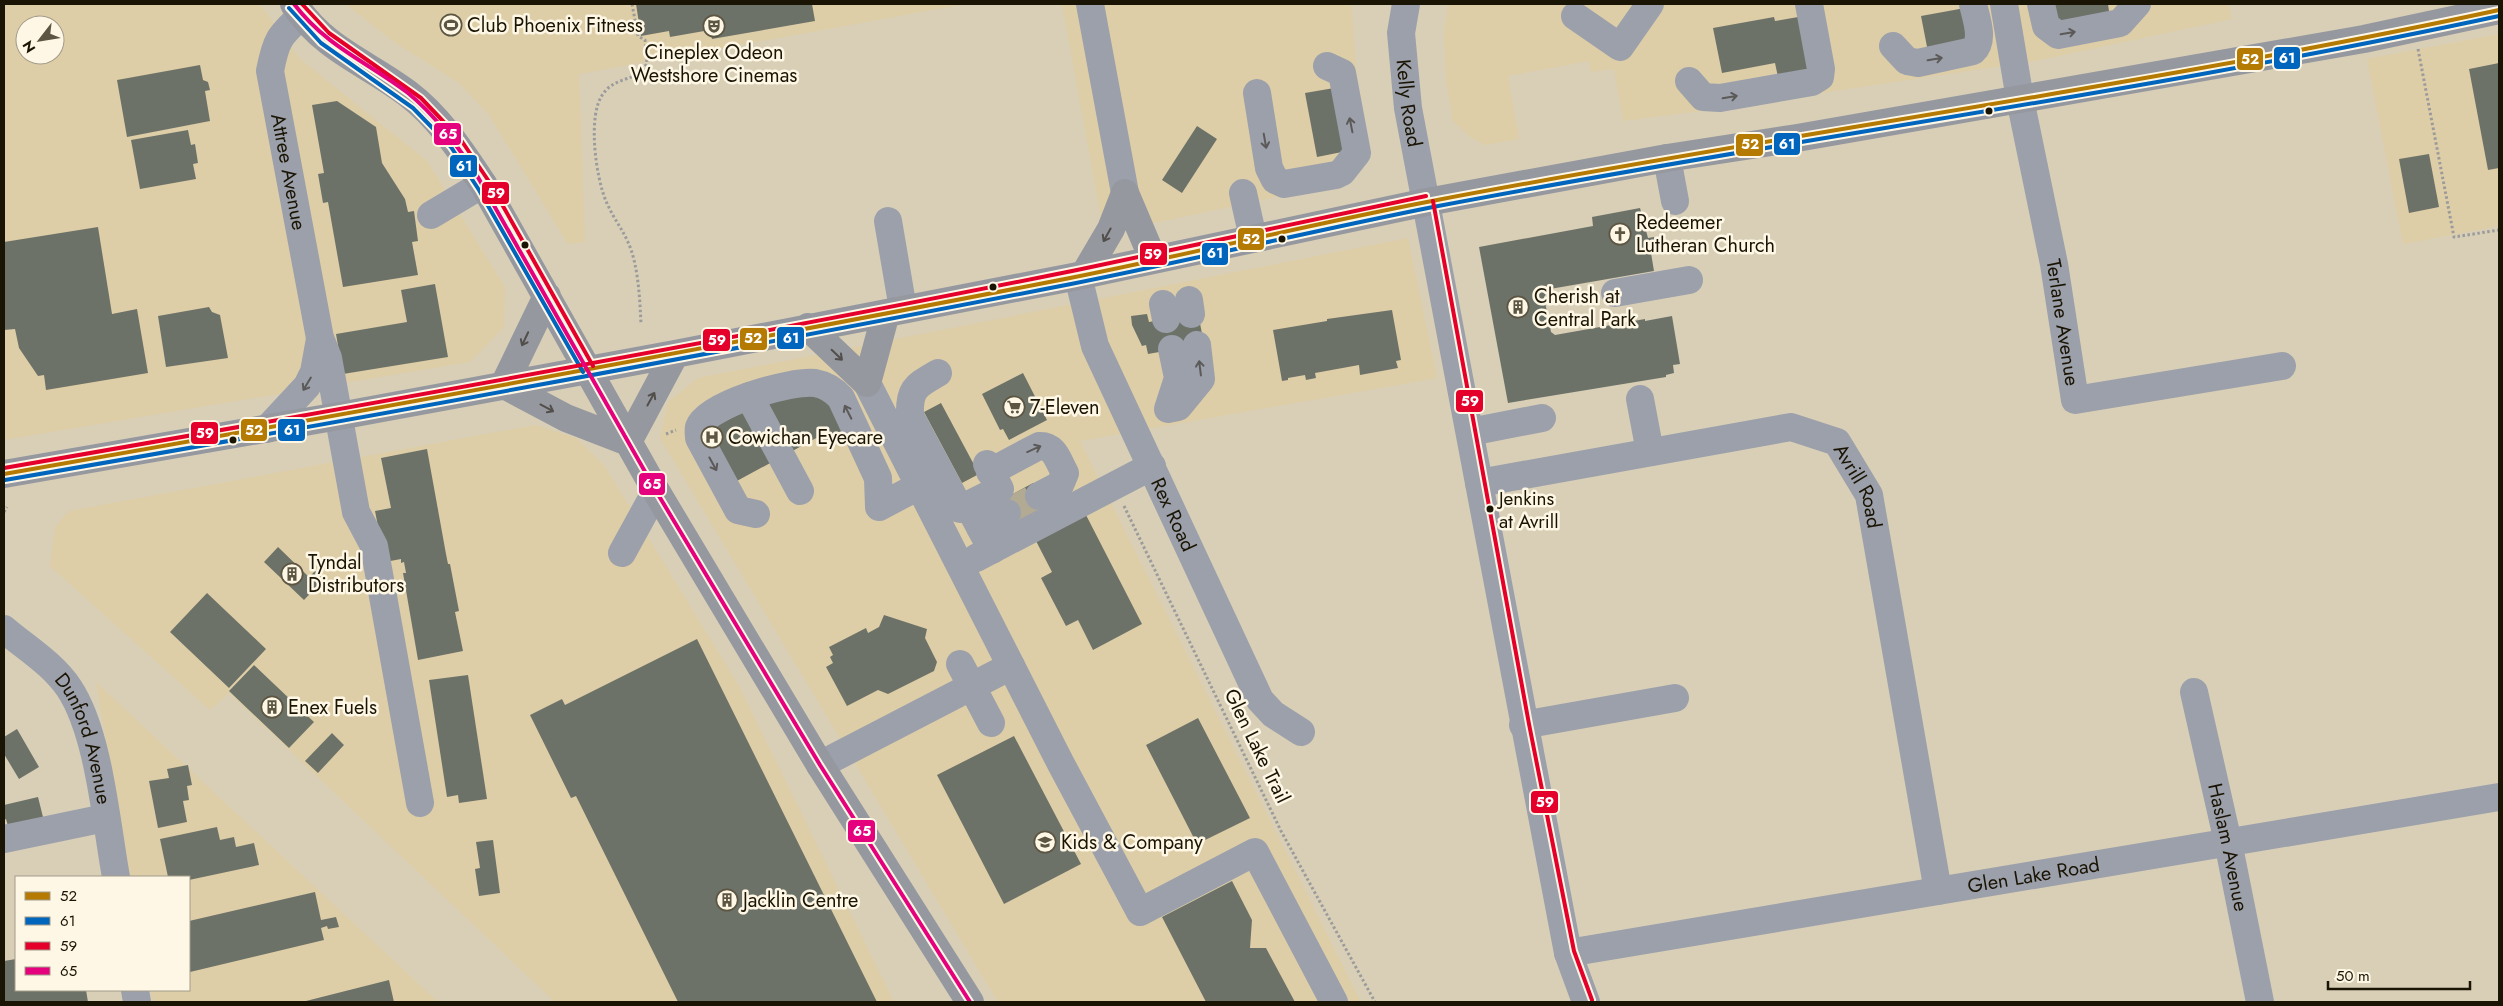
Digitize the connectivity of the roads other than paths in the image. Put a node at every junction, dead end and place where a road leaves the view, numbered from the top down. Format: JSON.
{"nodes":[{"id":1,"x":1090,"y":4,"type":"edge"},
{"id":2,"x":1406,"y":4,"type":"edge"},
{"id":3,"x":1650,"y":4,"type":"edge"},
{"id":4,"x":1809,"y":4,"type":"edge"},
{"id":5,"x":1973,"y":4,"type":"edge"},
{"id":6,"x":2004,"y":4,"type":"edge"},
{"id":7,"x":2041,"y":4,"type":"edge"},
{"id":8,"x":2137,"y":4,"type":"edge"},
{"id":9,"x":298,"y":9,"type":"edge"},
{"id":10,"x":2499,"y":10,"type":"edge"},
{"id":11,"x":1575,"y":16,"type":"dead end"},
{"id":12,"x":1893,"y":46,"type":"dead end"},
{"id":13,"x":1327,"y":66,"type":"dead end"},
{"id":14,"x":1689,"y":81,"type":"dead end"},
{"id":15,"x":1257,"y":93,"type":"dead end"},
{"id":16,"x":2020,"y":99,"type":"junction"},
{"id":17,"x":1667,"y":158,"type":"junction"},
{"id":18,"x":483,"y":184,"type":"junction"},
{"id":19,"x":1125,"y":193,"type":"junction"},
{"id":20,"x":1243,"y":193,"type":"dead end"},
{"id":21,"x":1675,"y":201,"type":"dead end"},
{"id":22,"x":1427,"y":202,"type":"junction"},
{"id":23,"x":431,"y":215,"type":"dead end"},
{"id":24,"x":888,"y":220,"type":"dead end"},
{"id":25,"x":1253,"y":238,"type":"junction"},
{"id":26,"x":1153,"y":259,"type":"junction"},
{"id":27,"x":1081,"y":275,"type":"junction"},
{"id":28,"x":1689,"y":280,"type":"dead end"},
{"id":29,"x":1615,"y":293,"type":"dead end"},
{"id":30,"x":547,"y":296,"type":"junction"},
{"id":31,"x":894,"y":311,"type":"junction"},
{"id":32,"x":808,"y":327,"type":"junction"},
{"id":33,"x":320,"y":338,"type":"junction"},
{"id":34,"x":1184,"y":347,"type":"dead end"},
{"id":35,"x":675,"y":354,"type":"junction"},
{"id":36,"x":2282,"y":366,"type":"dead end"},
{"id":37,"x":588,"y":370,"type":"junction"},
{"id":38,"x":938,"y":373,"type":"dead end"},
{"id":39,"x":867,"y":383,"type":"junction"},
{"id":40,"x":504,"y":385,"type":"junction"},
{"id":41,"x":749,"y":396,"type":"junction"},
{"id":42,"x":1640,"y":399,"type":"dead end"},
{"id":43,"x":1168,"y":409,"type":"dead end"},
{"id":44,"x":339,"y":416,"type":"junction"},
{"id":45,"x":1542,"y":418,"type":"dead end"},
{"id":46,"x":267,"y":429,"type":"junction"},
{"id":47,"x":1470,"y":432,"type":"junction"},
{"id":48,"x":628,"y":442,"type":"junction"},
{"id":49,"x":1650,"y":452,"type":"junction"},
{"id":50,"x":1152,"y":466,"type":"junction"},
{"id":51,"x":922,"y":472,"type":"junction"},
{"id":52,"x":4,"y":474,"type":"edge"},
{"id":53,"x":1479,"y":483,"type":"junction"},
{"id":54,"x":656,"y":491,"type":"junction"},
{"id":55,"x":800,"y":491,"type":"dead end"},
{"id":56,"x":1039,"y":496,"type":"tunnel mouth"},
{"id":57,"x":1007,"y":513,"type":"tunnel mouth"},
{"id":58,"x":756,"y":514,"type":"dead end"},
{"id":59,"x":992,"y":535,"type":"junction"},
{"id":60,"x":622,"y":553,"type":"dead end"},
{"id":61,"x":960,"y":566,"type":"junction"},
{"id":62,"x":4,"y":629,"type":"edge"},
{"id":63,"x":1011,"y":666,"type":"junction"},
{"id":64,"x":966,"y":675,"type":"junction"},
{"id":65,"x":2194,"y":692,"type":"dead end"},
{"id":66,"x":1675,"y":698,"type":"dead end"},
{"id":67,"x":991,"y":724,"type":"dead end"},
{"id":68,"x":1523,"y":724,"type":"junction"},
{"id":69,"x":1301,"y":732,"type":"dead end"},
{"id":70,"x":820,"y":765,"type":"junction"},
{"id":71,"x":2499,"y":797,"type":"edge"},
{"id":72,"x":420,"y":803,"type":"dead end"},
{"id":73,"x":105,"y":818,"type":"junction"},
{"id":74,"x":4,"y":839,"type":"edge"},
{"id":75,"x":2228,"y":842,"type":"junction"},
{"id":76,"x":116,"y":876,"type":"edge"},
{"id":77,"x":1938,"y":891,"type":"junction"},
{"id":78,"x":1568,"y":953,"type":"junction"},
{"id":79,"x":970,"y":1002,"type":"edge"},
{"id":80,"x":1334,"y":1002,"type":"edge"},
{"id":81,"x":1586,"y":1002,"type":"edge"},
{"id":82,"x":2260,"y":1002,"type":"edge"}],
"edges":[{"from":1,"to":19,"type":"street"},
{"from":2,"to":22,"type":"street","name":"Kelly Road"},
{"from":3,"to":11,"type":"street"},
{"from":14,"to":4,"type":"street","one_way":true},
{"from":12,"to":5,"type":"street","one_way":true},
{"from":6,"to":16,"type":"street"},
{"from":7,"to":8,"type":"street","one_way":true},
{"from":9,"to":18,"type":"main road"},
{"from":9,"to":33,"type":"street","name":"Attree Avenue"},
{"from":10,"to":16,"type":"main road"},
{"from":15,"to":13,"type":"street","one_way":true},
{"from":16,"to":17,"type":"main road"},
{"from":16,"to":36,"type":"street","name":"Terlane Avenue"},
{"from":17,"to":21,"type":"street"},
{"from":17,"to":22,"type":"main road"},
{"from":18,"to":23,"type":"street"},
{"from":18,"to":30,"type":"main road"},
{"from":19,"to":26,"type":"main road"},
{"from":19,"to":27,"type":"main road","one_way":true},
{"from":20,"to":25,"type":"street"},
{"from":22,"to":25,"type":"main road"},
{"from":22,"to":47,"type":"street","name":"Kelly Road"},
{"from":24,"to":31,"type":"street"},
{"from":25,"to":26,"type":"main road"},
{"from":26,"to":27,"type":"main road"},
{"from":27,"to":31,"type":"main road"},
{"from":27,"to":50,"type":"street","name":"Rex Road"},
{"from":28,"to":29,"type":"street"},
{"from":30,"to":37,"type":"main road"},
{"from":30,"to":40,"type":"main road","one_way":true},
{"from":31,"to":32,"type":"main road"},
{"from":31,"to":39,"type":"main road"},
{"from":32,"to":35,"type":"main road"},
{"from":32,"to":39,"type":"main road","one_way":true},
{"from":33,"to":44,"type":"street","name":"Attree Avenue"},
{"from":33,"to":46,"type":"street","name":"Attree Avenue","one_way":true},
{"from":43,"to":34,"type":"street","one_way":true},
{"from":35,"to":37,"type":"main road"},
{"from":48,"to":35,"type":"main road","one_way":true},
{"from":37,"to":40,"type":"main road"},
{"from":37,"to":48,"type":"main road"},
{"from":38,"to":51,"type":"street"},
{"from":39,"to":51,"type":"street"},
{"from":40,"to":44,"type":"main road"},
{"from":40,"to":48,"type":"main road","one_way":true},
{"from":51,"to":41,"type":"street","one_way":true},
{"from":41,"to":55,"type":"street"},
{"from":41,"to":58,"type":"street","one_way":true},
{"from":42,"to":49,"type":"street"},
{"from":44,"to":46,"type":"main road"},
{"from":44,"to":72,"type":"street","name":"Attree Avenue"},
{"from":45,"to":47,"type":"street"},
{"from":46,"to":52,"type":"main road"},
{"from":47,"to":53,"type":"street","name":"Kelly Road"},
{"from":48,"to":54,"type":"main road"},
{"from":49,"to":53,"type":"street","name":"Avrill Road"},
{"from":49,"to":77,"type":"street","name":"Avrill Road"},
{"from":50,"to":59,"type":"street"},
{"from":50,"to":69,"type":"street","name":"Rex Road"},
{"from":51,"to":59,"type":"street"},
{"from":51,"to":61,"type":"street"},
{"from":53,"to":68,"type":"street","name":"Kelly Road"},
{"from":54,"to":60,"type":"street"},
{"from":54,"to":70,"type":"main road"},
{"from":59,"to":56,"type":"street","one_way":true},
{"from":57,"to":59,"type":"street"},
{"from":59,"to":61,"type":"street"},
{"from":61,"to":63,"type":"street"},
{"from":62,"to":73,"type":"street","name":"Dunford Avenue"},
{"from":63,"to":64,"type":"street"},
{"from":63,"to":80,"type":"street"},
{"from":64,"to":67,"type":"street"},
{"from":64,"to":70,"type":"street"},
{"from":65,"to":75,"type":"street","name":"Haslam Avenue"},
{"from":66,"to":68,"type":"street"},
{"from":68,"to":78,"type":"street","name":"Kelly Road"},
{"from":70,"to":79,"type":"main road"},
{"from":71,"to":75,"type":"street","name":"Glen Lake Road"},
{"from":73,"to":74,"type":"street"},
{"from":73,"to":76,"type":"street","name":"Dunford Avenue"},
{"from":75,"to":77,"type":"street","name":"Glen Lake Road"},
{"from":75,"to":82,"type":"street","name":"Haslam Avenue"},
{"from":77,"to":78,"type":"street","name":"Glen Lake Road"},
{"from":78,"to":81,"type":"street","name":"Kelly Road"}]}
